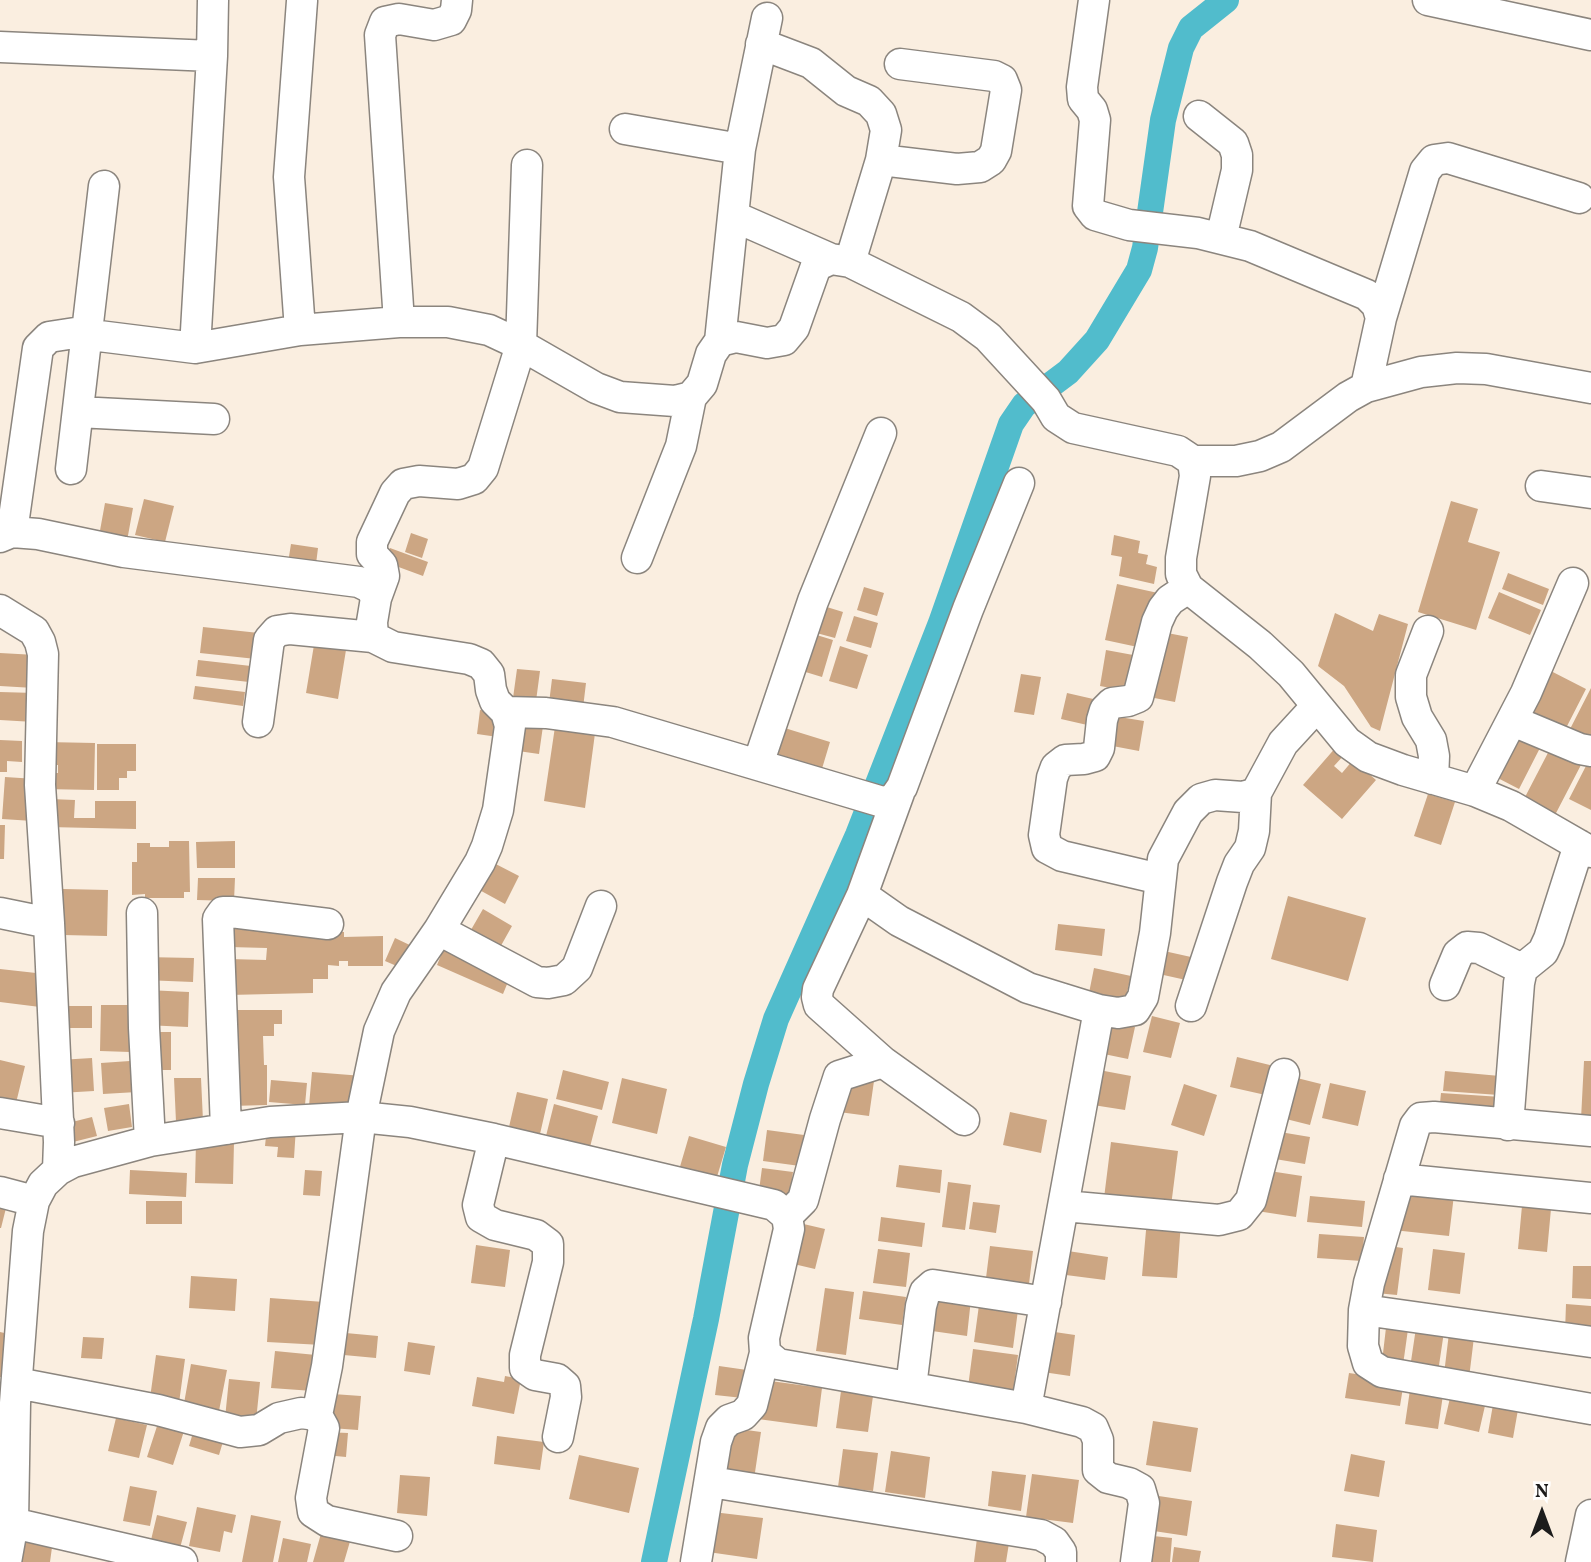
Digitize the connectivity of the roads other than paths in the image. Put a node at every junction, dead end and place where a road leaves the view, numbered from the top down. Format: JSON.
{"nodes":[{"id":1,"x":213,"y":0,"type":"edge"},
{"id":2,"x":457,"y":0,"type":"edge"},
{"id":3,"x":1094,"y":0,"type":"edge"},
{"id":4,"x":1428,"y":0,"type":"edge"},
{"id":5,"x":302,"y":1,"type":"edge"},
{"id":6,"x":1485,"y":6,"type":"edge"},
{"id":7,"x":1591,"y":35,"type":"edge"},
{"id":8,"x":0,"y":47,"type":"edge"},
{"id":9,"x":212,"y":56,"type":"junction"},
{"id":10,"x":900,"y":65,"type":"dead end"},
{"id":11,"x":1199,"y":116,"type":"dead end"},
{"id":12,"x":625,"y":129,"type":"dead end"},
{"id":13,"x":740,"y":149,"type":"junction"},
{"id":14,"x":881,"y":160,"type":"junction"},
{"id":15,"x":527,"y":165,"type":"dead end"},
{"id":16,"x":104,"y":186,"type":"dead end"},
{"id":17,"x":1580,"y":198,"type":"dead end"},
{"id":18,"x":733,"y":216,"type":"junction"},
{"id":19,"x":1221,"y":238,"type":"junction"},
{"id":20,"x":841,"y":260,"type":"junction"},
{"id":21,"x":1381,"y":318,"type":"junction"},
{"id":22,"x":399,"y":322,"type":"junction"},
{"id":23,"x":300,"y":330,"type":"junction"},
{"id":24,"x":88,"y":335,"type":"junction"},
{"id":25,"x":720,"y":341,"type":"junction"},
{"id":26,"x":521,"y":345,"type":"junction"},
{"id":27,"x":195,"y":348,"type":"junction"},
{"id":28,"x":1366,"y":387,"type":"junction"},
{"id":29,"x":1591,"y":388,"type":"edge"},
{"id":30,"x":691,"y":397,"type":"junction"},
{"id":31,"x":78,"y":412,"type":"junction"},
{"id":32,"x":214,"y":419,"type":"dead end"},
{"id":33,"x":881,"y":433,"type":"dead end"},
{"id":34,"x":1193,"y":461,"type":"junction"},
{"id":35,"x":71,"y":469,"type":"dead end"},
{"id":36,"x":1019,"y":483,"type":"dead end"},
{"id":37,"x":1541,"y":486,"type":"dead end"},
{"id":38,"x":1591,"y":493,"type":"edge"},
{"id":39,"x":3,"y":534,"type":"edge"},
{"id":40,"x":637,"y":558,"type":"dead end"},
{"id":41,"x":1573,"y":583,"type":"dead end"},
{"id":42,"x":1188,"y":589,"type":"junction"},
{"id":43,"x":376,"y":598,"type":"junction"},
{"id":44,"x":0,"y":610,"type":"edge"},
{"id":45,"x":1428,"y":631,"type":"dead end"},
{"id":46,"x":373,"y":637,"type":"junction"},
{"id":47,"x":1317,"y":706,"type":"junction"},
{"id":48,"x":506,"y":712,"type":"junction"},
{"id":49,"x":1513,"y":721,"type":"junction"},
{"id":50,"x":258,"y":722,"type":"dead end"},
{"id":51,"x":1591,"y":751,"type":"edge"},
{"id":52,"x":758,"y":764,"type":"junction"},
{"id":53,"x":1433,"y":779,"type":"junction"},
{"id":54,"x":1475,"y":791,"type":"junction"},
{"id":55,"x":1256,"y":793,"type":"junction"},
{"id":56,"x":893,"y":798,"type":"junction"},
{"id":57,"x":1585,"y":848,"type":"edge"},
{"id":58,"x":1160,"y":879,"type":"junction"},
{"id":59,"x":862,"y":895,"type":"junction"},
{"id":60,"x":601,"y":906,"type":"dead end"},
{"id":61,"x":0,"y":913,"type":"edge"},
{"id":62,"x":142,"y":913,"type":"dead end"},
{"id":63,"x":50,"y":923,"type":"junction"},
{"id":64,"x":328,"y":924,"type":"dead end"},
{"id":65,"x":439,"y":930,"type":"junction"},
{"id":66,"x":1522,"y":969,"type":"junction"},
{"id":67,"x":1445,"y":985,"type":"dead end"},
{"id":68,"x":1191,"y":1006,"type":"dead end"},
{"id":69,"x":1099,"y":1010,"type":"junction"},
{"id":70,"x":883,"y":1062,"type":"junction"},
{"id":71,"x":1284,"y":1074,"type":"dead end"},
{"id":72,"x":0,"y":1113,"type":"edge"},
{"id":73,"x":361,"y":1117,"type":"junction"},
{"id":74,"x":964,"y":1120,"type":"dead end"},
{"id":75,"x":58,"y":1123,"type":"junction"},
{"id":76,"x":1508,"y":1125,"type":"junction"},
{"id":77,"x":226,"y":1129,"type":"junction"},
{"id":78,"x":1591,"y":1131,"type":"edge"},
{"id":79,"x":494,"y":1139,"type":"junction"},
{"id":80,"x":150,"y":1141,"type":"junction"},
{"id":81,"x":58,"y":1170,"type":"junction"},
{"id":82,"x":1399,"y":1179,"type":"junction"},
{"id":83,"x":0,"y":1192,"type":"edge"},
{"id":84,"x":1591,"y":1198,"type":"edge"},
{"id":85,"x":34,"y":1201,"type":"junction"},
{"id":86,"x":1064,"y":1206,"type":"junction"},
{"id":87,"x":787,"y":1216,"type":"junction"},
{"id":88,"x":1046,"y":1302,"type":"junction"},
{"id":89,"x":1363,"y":1310,"type":"junction"},
{"id":90,"x":10,"y":1321,"type":"edge"},
{"id":91,"x":1591,"y":1342,"type":"edge"},
{"id":92,"x":765,"y":1353,"type":"junction"},
{"id":93,"x":911,"y":1387,"type":"junction"},
{"id":94,"x":11,"y":1395,"type":"edge"},
{"id":95,"x":1026,"y":1408,"type":"junction"},
{"id":96,"x":1591,"y":1409,"type":"edge"},
{"id":97,"x":317,"y":1415,"type":"junction"},
{"id":98,"x":558,"y":1437,"type":"dead end"},
{"id":99,"x":711,"y":1482,"type":"junction"},
{"id":100,"x":1591,"y":1515,"type":"edge"},
{"id":101,"x":13,"y":1523,"type":"junction"},
{"id":102,"x":397,"y":1536,"type":"dead end"},
{"id":103,"x":99,"y":1553,"type":"edge"},
{"id":104,"x":6,"y":1562,"type":"edge"},
{"id":105,"x":183,"y":1562,"type":"edge"},
{"id":106,"x":696,"y":1562,"type":"edge"},
{"id":107,"x":1061,"y":1562,"type":"edge"},
{"id":108,"x":1136,"y":1562,"type":"edge"},
{"id":109,"x":1581,"y":1562,"type":"edge"}],
"edges":[{"from":1,"to":9,"type":"street"},
{"from":2,"to":22,"type":"street"},
{"from":3,"to":19,"type":"street"},
{"from":4,"to":6,"type":"street"},
{"from":5,"to":23,"type":"street"},
{"from":6,"to":7,"type":"street"},
{"from":8,"to":9,"type":"street"},
{"from":9,"to":27,"type":"street"},
{"from":10,"to":14,"type":"street"},
{"from":11,"to":19,"type":"street"},
{"from":12,"to":13,"type":"street"},
{"from":13,"to":14,"type":"street"},
{"from":13,"to":18,"type":"street"},
{"from":14,"to":20,"type":"street"},
{"from":15,"to":26,"type":"street"},
{"from":16,"to":24,"type":"street"},
{"from":17,"to":21,"type":"street"},
{"from":18,"to":20,"type":"street"},
{"from":18,"to":25,"type":"street"},
{"from":19,"to":21,"type":"street"},
{"from":20,"to":25,"type":"street"},
{"from":20,"to":34,"type":"street"},
{"from":21,"to":28,"type":"street"},
{"from":22,"to":23,"type":"street"},
{"from":22,"to":26,"type":"street"},
{"from":23,"to":27,"type":"street"},
{"from":24,"to":27,"type":"street"},
{"from":24,"to":31,"type":"street"},
{"from":24,"to":39,"type":"street"},
{"from":25,"to":30,"type":"street"},
{"from":26,"to":30,"type":"street"},
{"from":26,"to":43,"type":"street"},
{"from":28,"to":29,"type":"street"},
{"from":28,"to":34,"type":"street"},
{"from":30,"to":40,"type":"street"},
{"from":31,"to":32,"type":"street"},
{"from":31,"to":35,"type":"street"},
{"from":33,"to":52,"type":"street"},
{"from":34,"to":42,"type":"street"},
{"from":36,"to":56,"type":"street"},
{"from":37,"to":38,"type":"street"},
{"from":39,"to":43,"type":"street"},
{"from":41,"to":49,"type":"street"},
{"from":42,"to":47,"type":"street"},
{"from":42,"to":58,"type":"street"},
{"from":43,"to":46,"type":"street"},
{"from":44,"to":63,"type":"street"},
{"from":45,"to":53,"type":"street"},
{"from":46,"to":48,"type":"street"},
{"from":46,"to":50,"type":"street"},
{"from":47,"to":53,"type":"street"},
{"from":47,"to":55,"type":"street"},
{"from":48,"to":52,"type":"street"},
{"from":48,"to":65,"type":"street"},
{"from":49,"to":51,"type":"street"},
{"from":49,"to":54,"type":"street"},
{"from":52,"to":56,"type":"street"},
{"from":53,"to":54,"type":"street"},
{"from":54,"to":57,"type":"street"},
{"from":55,"to":58,"type":"street"},
{"from":55,"to":68,"type":"street"},
{"from":56,"to":59,"type":"street"},
{"from":57,"to":66,"type":"street"},
{"from":58,"to":69,"type":"street"},
{"from":59,"to":69,"type":"street"},
{"from":59,"to":70,"type":"street"},
{"from":60,"to":65,"type":"street"},
{"from":61,"to":63,"type":"street"},
{"from":62,"to":80,"type":"street"},
{"from":63,"to":75,"type":"street"},
{"from":64,"to":77,"type":"street"},
{"from":65,"to":73,"type":"street"},
{"from":66,"to":67,"type":"street"},
{"from":66,"to":76,"type":"street"},
{"from":69,"to":86,"type":"street"},
{"from":70,"to":74,"type":"street"},
{"from":70,"to":87,"type":"street"},
{"from":71,"to":86,"type":"street"},
{"from":72,"to":75,"type":"street"},
{"from":73,"to":77,"type":"street"},
{"from":73,"to":79,"type":"street"},
{"from":73,"to":97,"type":"street"},
{"from":75,"to":81,"type":"street"},
{"from":76,"to":78,"type":"street"},
{"from":76,"to":82,"type":"street"},
{"from":77,"to":80,"type":"street"},
{"from":79,"to":87,"type":"street"},
{"from":79,"to":98,"type":"street"},
{"from":80,"to":81,"type":"street"},
{"from":81,"to":85,"type":"street"},
{"from":82,"to":84,"type":"street"},
{"from":82,"to":89,"type":"street"},
{"from":83,"to":85,"type":"street"},
{"from":85,"to":90,"type":"street"},
{"from":86,"to":88,"type":"street"},
{"from":87,"to":92,"type":"street"},
{"from":88,"to":93,"type":"street"},
{"from":88,"to":95,"type":"street"},
{"from":89,"to":91,"type":"street"},
{"from":89,"to":96,"type":"street"},
{"from":90,"to":94,"type":"street"},
{"from":92,"to":93,"type":"street"},
{"from":92,"to":99,"type":"street"},
{"from":93,"to":95,"type":"street"},
{"from":94,"to":97,"type":"street"},
{"from":94,"to":101,"type":"street"},
{"from":95,"to":108,"type":"street"},
{"from":97,"to":102,"type":"street"},
{"from":99,"to":106,"type":"street"},
{"from":99,"to":107,"type":"street"},
{"from":100,"to":109,"type":"street"},
{"from":101,"to":103,"type":"street"},
{"from":101,"to":104,"type":"street"},
{"from":103,"to":105,"type":"street"}]}
